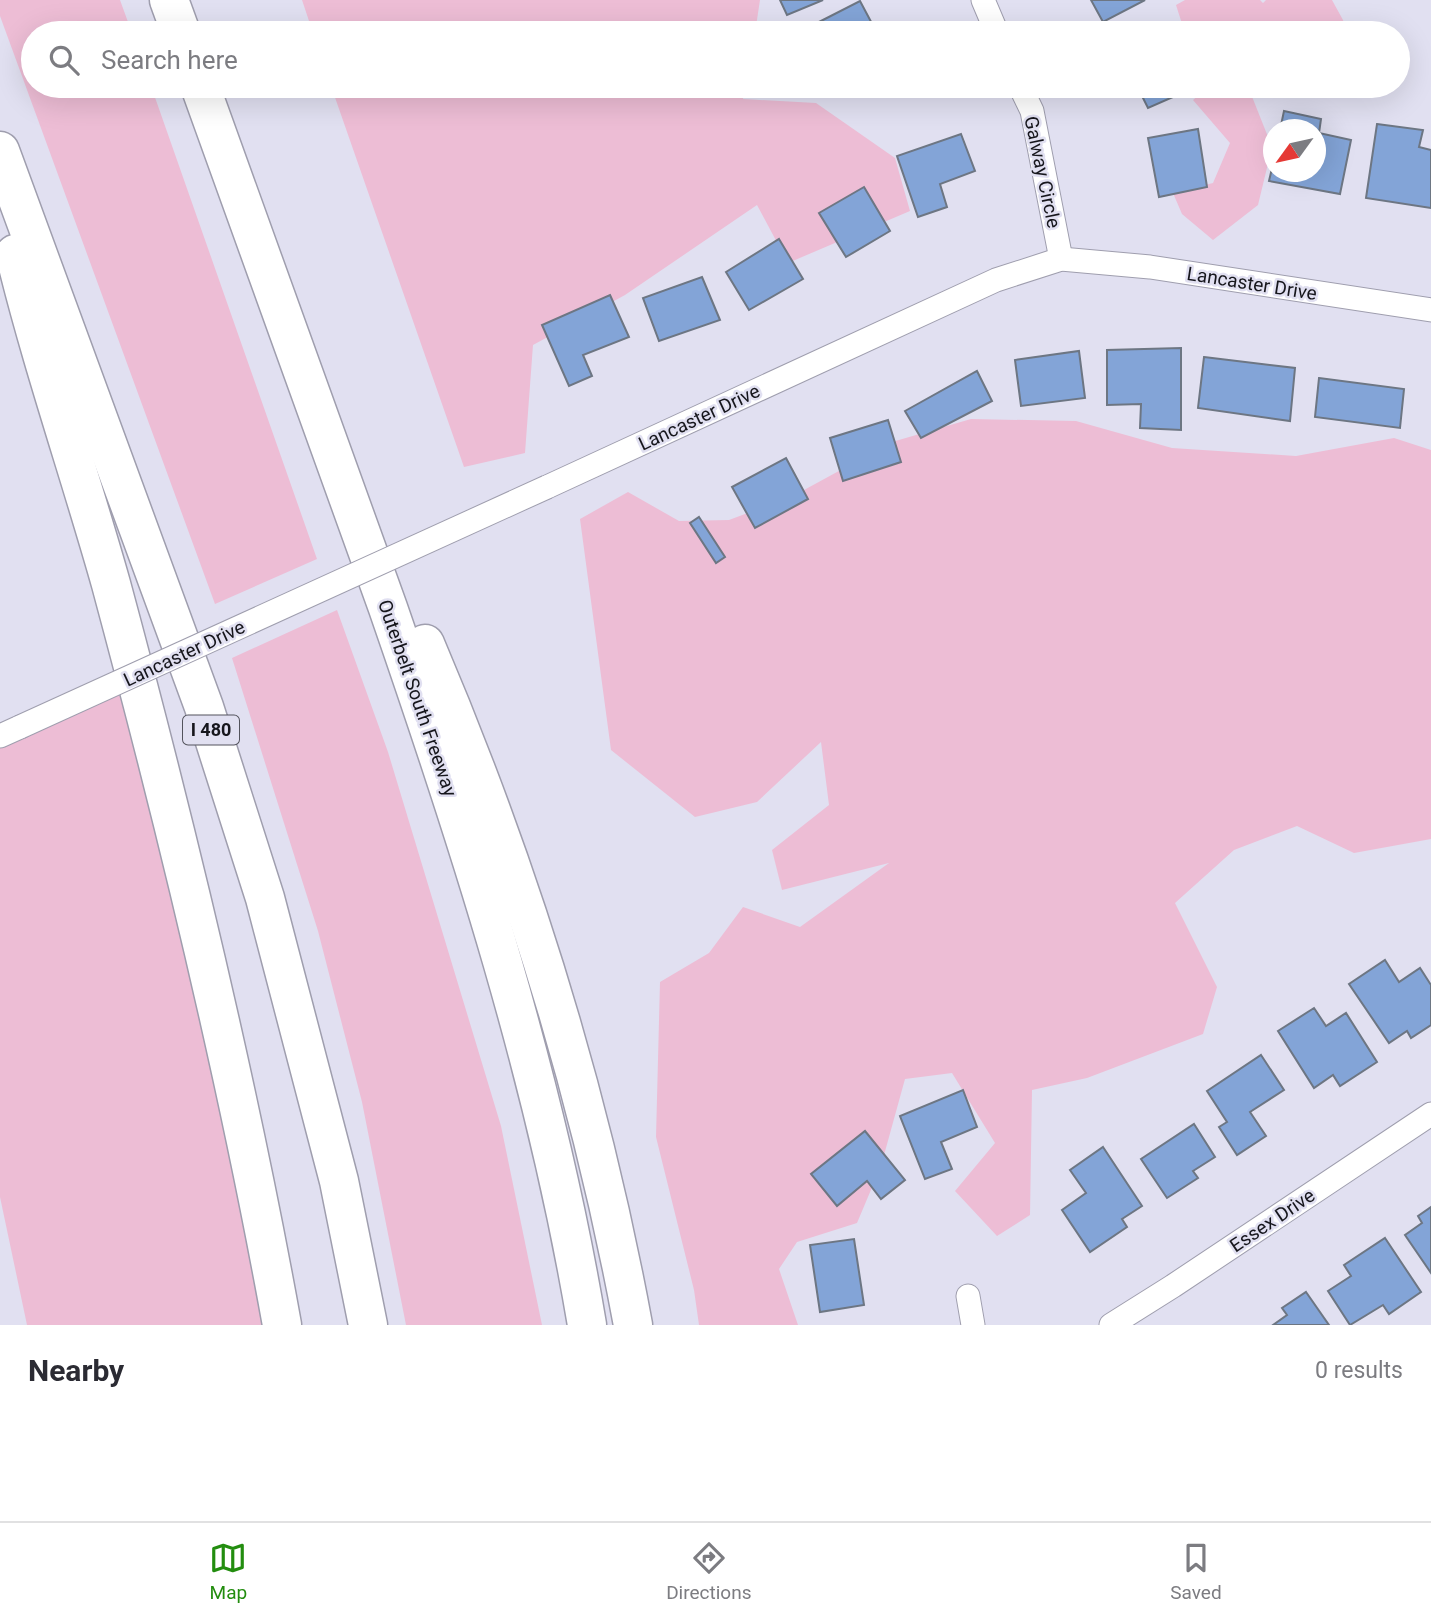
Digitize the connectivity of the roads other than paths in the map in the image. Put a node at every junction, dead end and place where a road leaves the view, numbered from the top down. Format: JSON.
{"nodes":[{"id":1,"x":169,"y":0,"type":"edge"},
{"id":2,"x":983,"y":0,"type":"edge"},
{"id":3,"x":177,"y":21,"type":"edge"},
{"id":4,"x":992,"y":21,"type":"edge"},
{"id":5,"x":204,"y":98,"type":"edge"},
{"id":6,"x":1025,"y":98,"type":"edge"},
{"id":7,"x":0,"y":151,"type":"edge"},
{"id":8,"x":0,"y":194,"type":"edge"},
{"id":9,"x":1061,"y":259,"type":"junction"},
{"id":10,"x":1431,"y":310,"type":"edge"},
{"id":11,"x":321,"y":416,"type":"junction"},
{"id":12,"x":10,"y":732,"type":"edge"},
{"id":13,"x":1431,"y":1114,"type":"edge"},
{"id":14,"x":968,"y":1296,"type":"dead end"},
{"id":15,"x":282,"y":1325,"type":"edge"},
{"id":16,"x":368,"y":1325,"type":"edge"},
{"id":17,"x":587,"y":1325,"type":"edge"},
{"id":18,"x":633,"y":1325,"type":"edge"},
{"id":19,"x":973,"y":1325,"type":"edge"},
{"id":20,"x":1111,"y":1325,"type":"edge"}],
"edges":[{"from":1,"to":3,"type":"highway"},
{"from":2,"to":4,"type":"street"},
{"from":5,"to":11,"type":"highway","name":"Outerbelt South Freeway"},
{"from":6,"to":9,"type":"street","name":"Galway Circle"},
{"from":7,"to":16,"type":"highway","number":"I 480"},
{"from":8,"to":15,"type":"highway"},
{"from":9,"to":10,"type":"street","name":"Lancaster Drive"},
{"from":9,"to":12,"type":"street","name":"Lancaster Drive","bridge":true},
{"from":11,"to":17,"type":"highway","name":"Outerbelt South Freeway"},
{"from":11,"to":18,"type":"highway"},
{"from":13,"to":20,"type":"street","name":"Essex Drive"},
{"from":14,"to":19,"type":"street"}]}
